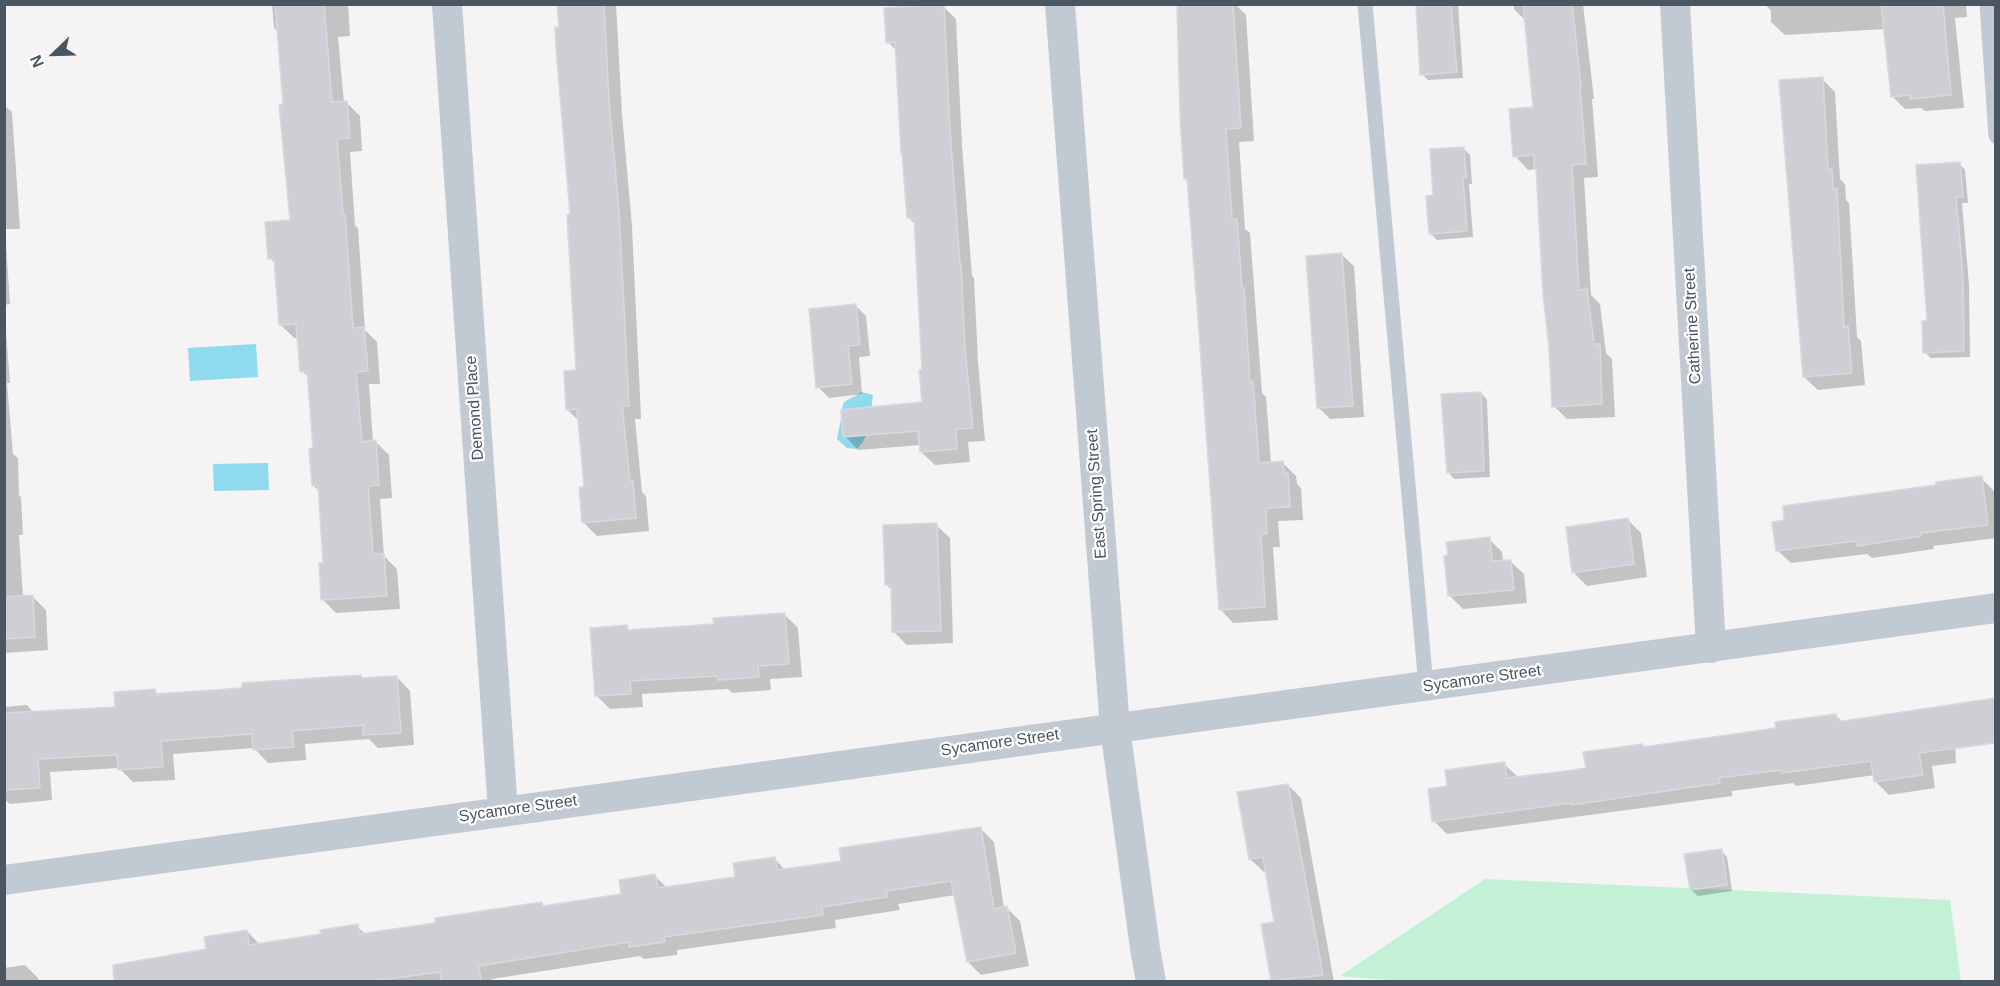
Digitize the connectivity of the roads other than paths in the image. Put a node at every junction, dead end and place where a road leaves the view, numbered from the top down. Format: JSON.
{"nodes":[{"id":1,"x":447,"y":4,"type":"edge"},
{"id":2,"x":1060,"y":4,"type":"edge"},
{"id":3,"x":1365,"y":4,"type":"edge"},
{"id":4,"x":1675,"y":4,"type":"edge"},
{"id":5,"x":1987,"y":4,"type":"edge"},
{"id":6,"x":1995,"y":136,"type":"edge"},
{"id":7,"x":1995,"y":608,"type":"edge"},
{"id":8,"x":1711,"y":648,"type":"junction"},
{"id":9,"x":1426,"y":686,"type":"junction"},
{"id":10,"x":1114,"y":728,"type":"junction"},
{"id":11,"x":503,"y":811,"type":"junction"},
{"id":12,"x":4,"y":880,"type":"edge"},
{"id":13,"x":1151,"y":981,"type":"edge"}],
"edges":[{"from":1,"to":11,"type":"street","name":"Demond Place"},
{"from":2,"to":10,"type":"street","name":"East Spring Street"},
{"from":3,"to":9,"type":"lane"},
{"from":4,"to":8,"type":"street","name":"Catherine Street"},
{"from":5,"to":6,"type":"lane"},
{"from":7,"to":8,"type":"street","name":"Sycamore Street"},
{"from":8,"to":9,"type":"street","name":"Sycamore Street"},
{"from":9,"to":10,"type":"street","name":"Sycamore Street"},
{"from":10,"to":11,"type":"street","name":"Sycamore Street"},
{"from":10,"to":13,"type":"street","name":"East Spring Street"},
{"from":11,"to":12,"type":"street","name":"Sycamore Street"}]}
